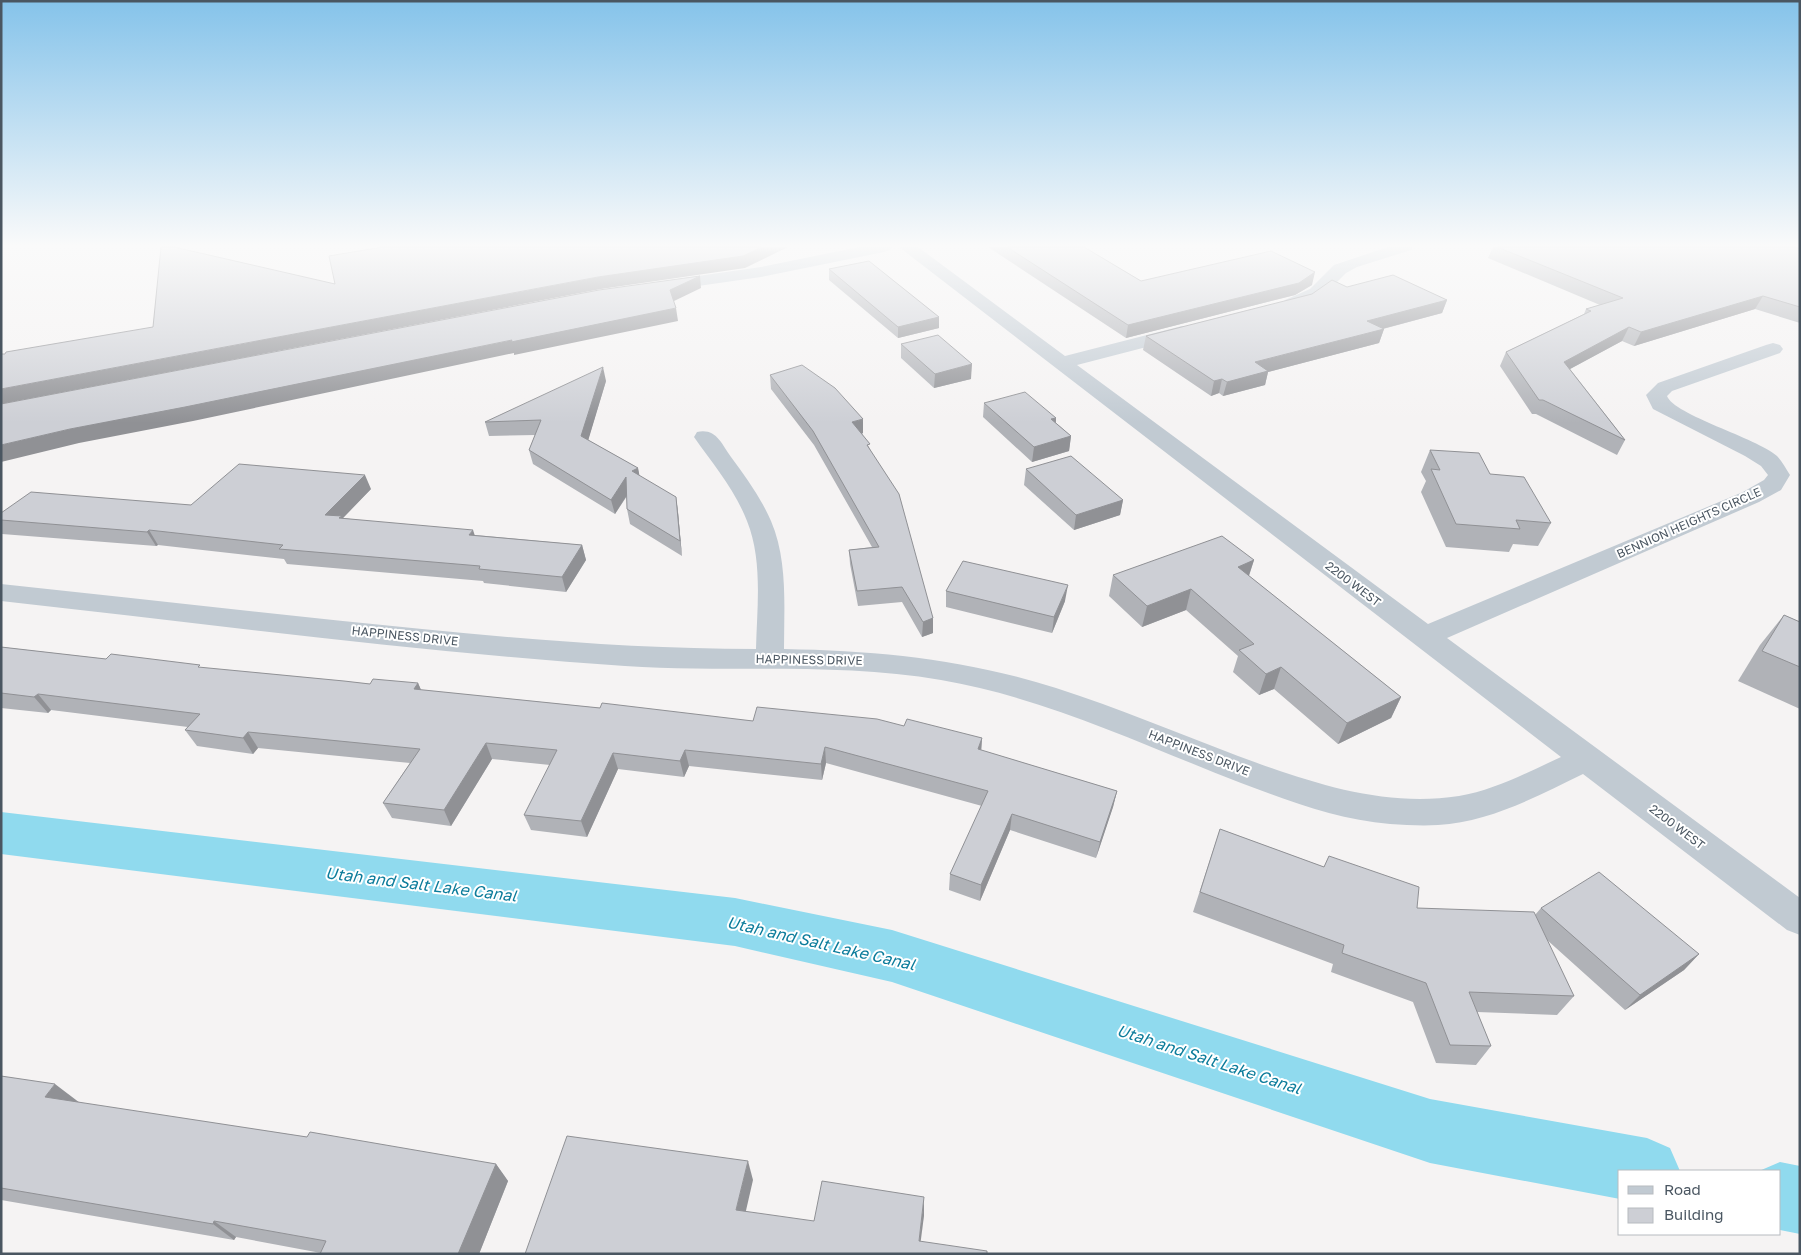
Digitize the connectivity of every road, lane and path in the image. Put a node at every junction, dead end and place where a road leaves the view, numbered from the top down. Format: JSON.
{"nodes":[{"id":1,"x":985,"y":306,"type":"edge"},
{"id":2,"x":1285,"y":306,"type":"edge"},
{"id":3,"x":1274,"y":309,"type":"edge"},
{"id":4,"x":1197,"y":328,"type":"edge"},
{"id":5,"x":1772,"y":349,"type":"dead end"},
{"id":6,"x":1062,"y":363,"type":"junction"},
{"id":7,"x":705,"y":437,"type":"dead end"},
{"id":8,"x":1,"y":592,"type":"edge"},
{"id":9,"x":1423,"y":637,"type":"junction"},
{"id":10,"x":770,"y":659,"type":"junction"},
{"id":11,"x":1585,"y":758,"type":"junction"},
{"id":12,"x":1800,"y":920,"type":"edge"}],
"edges":[{"from":1,"to":6,"type":"street","name":"2200 WEST"},
{"from":2,"to":3,"type":"street"},
{"from":4,"to":6,"type":"street"},
{"from":5,"to":9,"type":"street","name":"BENNION HEIGHTS CIRCLE"},
{"from":6,"to":9,"type":"street","name":"2200 WEST"},
{"from":7,"to":10,"type":"street"},
{"from":8,"to":10,"type":"street","name":"HAPPINESS DRIVE"},
{"from":9,"to":11,"type":"street","name":"2200 WEST"},
{"from":10,"to":11,"type":"street","name":"HAPPINESS DRIVE"},
{"from":11,"to":12,"type":"street","name":"2200 WEST"}]}
